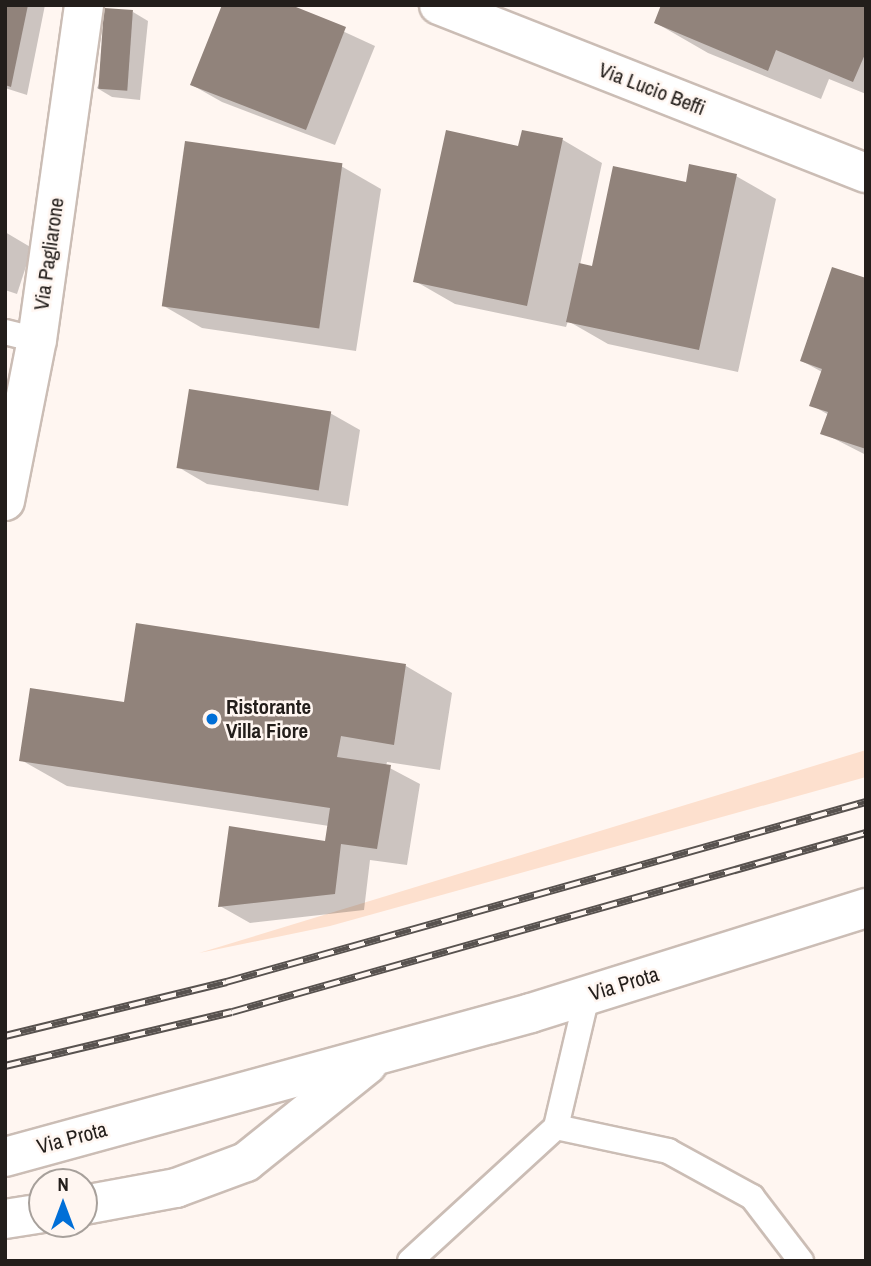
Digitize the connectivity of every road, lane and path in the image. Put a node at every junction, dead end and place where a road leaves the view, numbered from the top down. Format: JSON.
{"nodes":[{"id":1,"x":84,"y":5,"type":"edge"},
{"id":2,"x":439,"y":5,"type":"edge"},
{"id":3,"x":866,"y":173,"type":"edge"},
{"id":4,"x":21,"y":336,"type":"edge"},
{"id":5,"x":5,"y":500,"type":"edge"},
{"id":6,"x":866,"y":908,"type":"edge"},
{"id":7,"x":587,"y":996,"type":"junction"},
{"id":8,"x":381,"y":1054,"type":"junction"},
{"id":9,"x":556,"y":1127,"type":"junction"},
{"id":10,"x":5,"y":1157,"type":"edge"},
{"id":11,"x":98,"y":1202,"type":"edge"},
{"id":12,"x":28,"y":1215,"type":"edge"},
{"id":13,"x":5,"y":1219,"type":"edge"},
{"id":14,"x":410,"y":1261,"type":"edge"},
{"id":15,"x":801,"y":1261,"type":"edge"}],
"edges":[{"from":1,"to":4,"type":"street","name":"Via Pagliarone"},
{"from":2,"to":3,"type":"street","name":"Via Lucio Beffi"},
{"from":4,"to":5,"type":"street","name":"Via Pagliarone"},
{"from":6,"to":7,"type":"street","name":"Via Prota"},
{"from":7,"to":8,"type":"street","name":"Via Prota"},
{"from":7,"to":9,"type":"lane"},
{"from":8,"to":10,"type":"street","name":"Via Prota"},
{"from":8,"to":11,"type":"street","name":"Via Prota"},
{"from":9,"to":14,"type":"lane"},
{"from":9,"to":15,"type":"lane"},
{"from":12,"to":13,"type":"street"}]}
